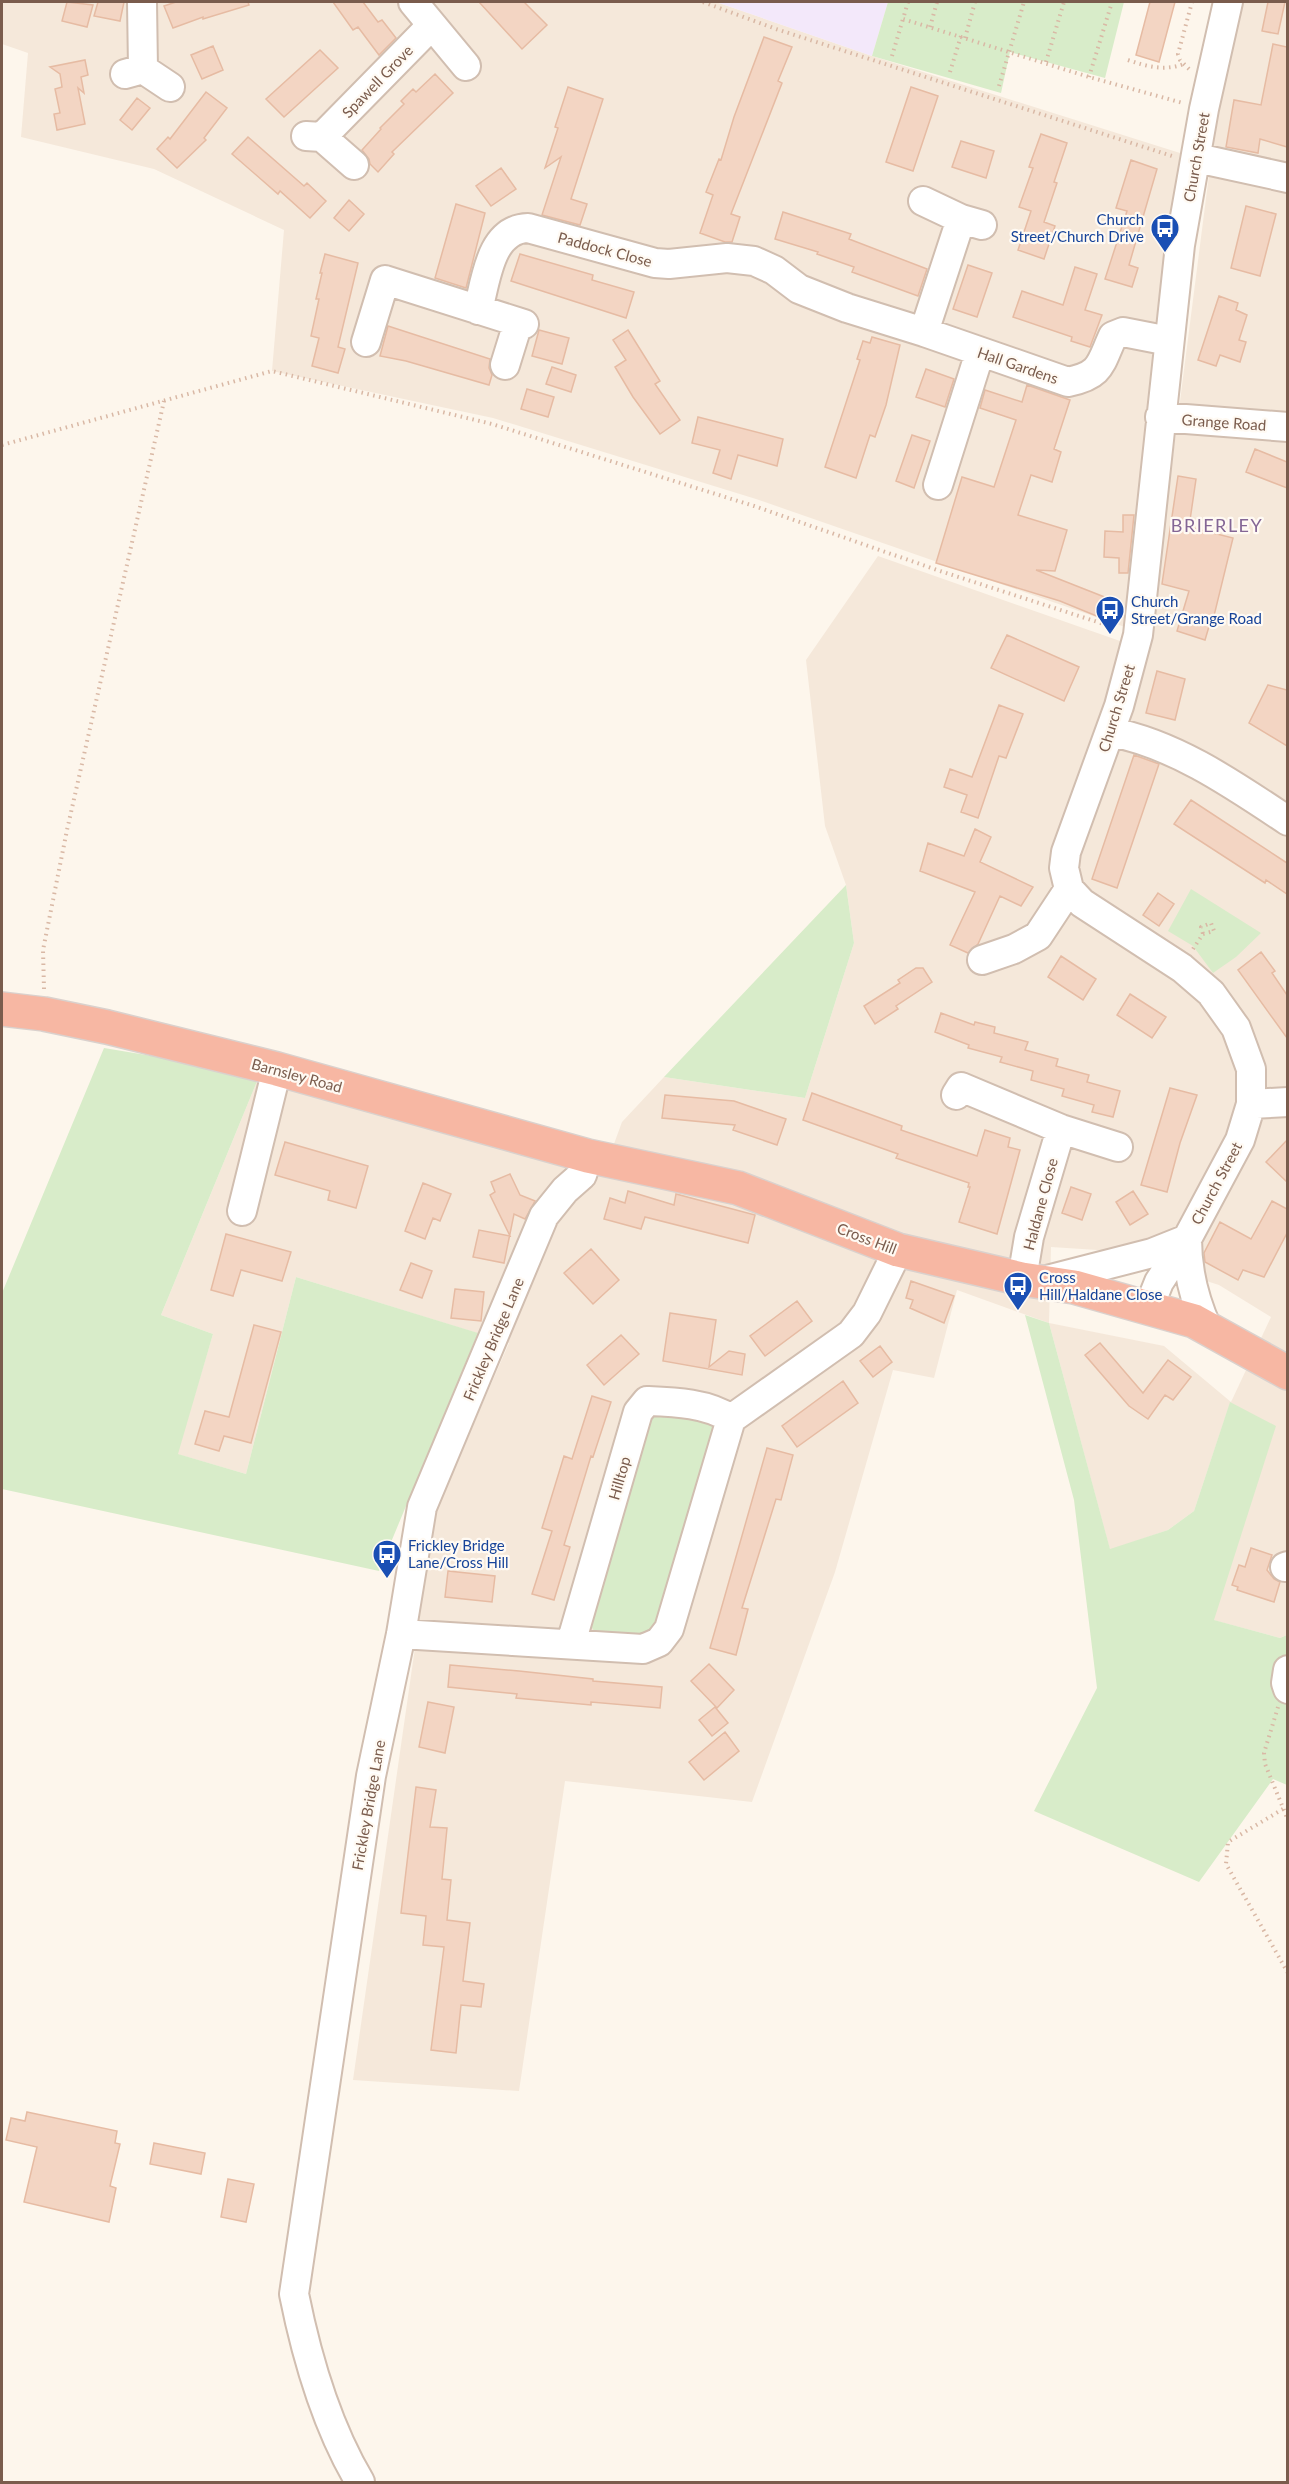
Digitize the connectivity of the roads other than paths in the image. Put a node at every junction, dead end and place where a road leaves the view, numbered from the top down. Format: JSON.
{"nodes":[{"id":1,"x":142,"y":2,"type":"edge"},
{"id":2,"x":413,"y":2,"type":"edge"},
{"id":3,"x":1228,"y":2,"type":"edge"},
{"id":4,"x":432,"y":25,"type":"junction"},
{"id":5,"x":466,"y":66,"type":"dead end"},
{"id":6,"x":170,"y":87,"type":"dead end"},
{"id":7,"x":1196,"y":161,"type":"junction"},
{"id":8,"x":354,"y":165,"type":"dead end"},
{"id":9,"x":1287,"y":178,"type":"edge"},
{"id":10,"x":923,"y":201,"type":"dead end"},
{"id":11,"x":847,"y":308,"type":"joint"},
{"id":12,"x":478,"y":310,"type":"junction"},
{"id":13,"x":924,"y":332,"type":"junction"},
{"id":14,"x":1169,"y":340,"type":"junction"},
{"id":15,"x":366,"y":342,"type":"dead end"},
{"id":16,"x":980,"y":352,"type":"junction"},
{"id":17,"x":505,"y":365,"type":"dead end"},
{"id":18,"x":1160,"y":417,"type":"junction"},
{"id":19,"x":1287,"y":427,"type":"edge"},
{"id":20,"x":938,"y":485,"type":"dead end"},
{"id":21,"x":1111,"y":732,"type":"junction"},
{"id":22,"x":1287,"y":820,"type":"edge"},
{"id":23,"x":1069,"y":889,"type":"junction"},
{"id":24,"x":982,"y":960,"type":"dead end"},
{"id":25,"x":2,"y":1009,"type":"edge"},
{"id":26,"x":277,"y":1069,"type":"junction"},
{"id":27,"x":956,"y":1095,"type":"dead end"},
{"id":28,"x":1287,"y":1102,"type":"edge"},
{"id":29,"x":1251,"y":1104,"type":"junction"},
{"id":30,"x":1061,"y":1129,"type":"junction"},
{"id":31,"x":1118,"y":1147,"type":"dead end"},
{"id":32,"x":588,"y":1156,"type":"junction"},
{"id":33,"x":242,"y":1211,"type":"dead end"},
{"id":34,"x":1187,"y":1239,"type":"junction"},
{"id":35,"x":898,"y":1250,"type":"junction"},
{"id":36,"x":1032,"y":1280,"type":"junction"},
{"id":37,"x":1149,"y":1307,"type":"junction"},
{"id":38,"x":1207,"y":1328,"type":"junction"},
{"id":39,"x":1287,"y":1373,"type":"edge"},
{"id":40,"x":731,"y":1419,"type":"junction"},
{"id":41,"x":401,"y":1634,"type":"junction"},
{"id":42,"x":571,"y":1643,"type":"junction"},
{"id":43,"x":360,"y":2482,"type":"edge"}],
"edges":[{"from":1,"to":6,"type":"street"},
{"from":2,"to":4,"type":"street"},
{"from":3,"to":7,"type":"street","name":"Church Street"},
{"from":4,"to":5,"type":"street"},
{"from":4,"to":8,"type":"street","name":"Spawell Grove"},
{"from":7,"to":9,"type":"street"},
{"from":7,"to":14,"type":"street","name":"Church Street"},
{"from":10,"to":13,"type":"street"},
{"from":11,"to":12,"type":"street","name":"Paddock Close"},
{"from":11,"to":13,"type":"street","name":"Hall Gardens"},
{"from":12,"to":15,"type":"street"},
{"from":12,"to":17,"type":"street"},
{"from":13,"to":16,"type":"street","name":"Hall Gardens"},
{"from":14,"to":16,"type":"street","name":"Hall Gardens"},
{"from":14,"to":18,"type":"street","name":"Church Street"},
{"from":16,"to":20,"type":"street"},
{"from":18,"to":19,"type":"street","name":"Grange Road"},
{"from":18,"to":21,"type":"street","name":"Church Street"},
{"from":21,"to":22,"type":"street"},
{"from":21,"to":23,"type":"street","name":"Church Street"},
{"from":23,"to":24,"type":"street"},
{"from":23,"to":29,"type":"street","name":"Church Street"},
{"from":25,"to":26,"type":"highway","name":"Barnsley Road"},
{"from":26,"to":32,"type":"highway","name":"Barnsley Road"},
{"from":26,"to":33,"type":"street"},
{"from":27,"to":30,"type":"street"},
{"from":28,"to":29,"type":"street"},
{"from":29,"to":34,"type":"street","name":"Church Street"},
{"from":30,"to":31,"type":"street"},
{"from":30,"to":36,"type":"street","name":"Haldane Close"},
{"from":32,"to":35,"type":"highway","name":"Cross Hill"},
{"from":32,"to":41,"type":"street","name":"Frickley Bridge Lane"},
{"from":34,"to":36,"type":"street"},
{"from":34,"to":37,"type":"street","name":"Church Street"},
{"from":34,"to":38,"type":"street"},
{"from":35,"to":36,"type":"highway","name":"Cross Hill"},
{"from":35,"to":40,"type":"street"},
{"from":36,"to":37,"type":"highway","name":"Cross Hill"},
{"from":37,"to":38,"type":"highway"},
{"from":38,"to":39,"type":"highway"},
{"from":40,"to":42,"type":"street"},
{"from":40,"to":42,"type":"street","name":"Hilltop"},
{"from":41,"to":42,"type":"street"},
{"from":41,"to":43,"type":"street","name":"Frickley Bridge Lane"}]}
